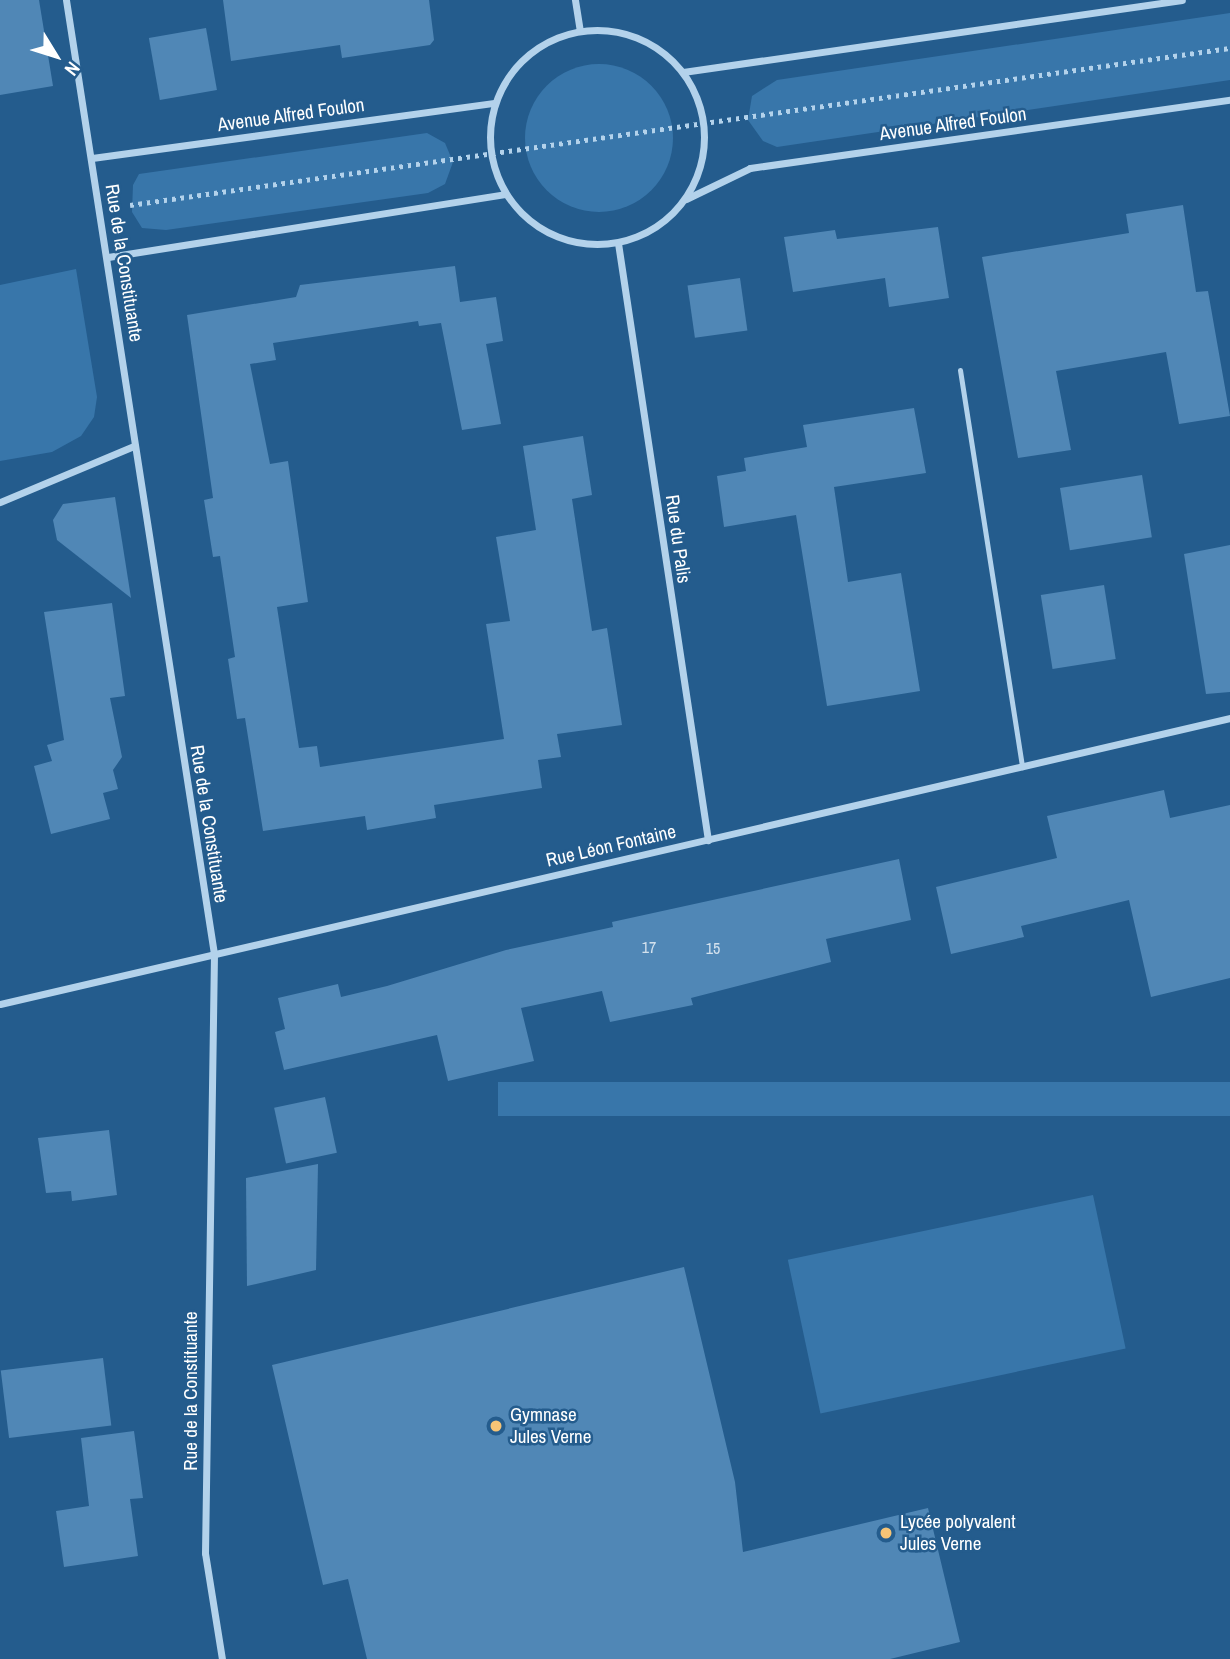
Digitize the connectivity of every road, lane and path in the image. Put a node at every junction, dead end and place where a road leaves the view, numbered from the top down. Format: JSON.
{"nodes":[{"id":1,"x":66,"y":0,"type":"edge"},
{"id":2,"x":575,"y":0,"type":"edge"},
{"id":3,"x":1182,"y":0,"type":"edge"},
{"id":4,"x":580,"y":30,"type":"junction"},
{"id":5,"x":1230,"y":48,"type":"edge"},
{"id":6,"x":683,"y":72,"type":"junction"},
{"id":7,"x":1230,"y":100,"type":"edge"},
{"id":8,"x":495,"y":103,"type":"junction"},
{"id":9,"x":705,"y":126,"type":"junction"},
{"id":10,"x":490,"y":154,"type":"junction"},
{"id":11,"x":92,"y":158,"type":"junction"},
{"id":12,"x":505,"y":194,"type":"junction"},
{"id":13,"x":686,"y":199,"type":"junction"},
{"id":14,"x":130,"y":205,"type":"dead end"},
{"id":15,"x":618,"y":243,"type":"junction"},
{"id":16,"x":108,"y":257,"type":"junction"},
{"id":17,"x":960,"y":370,"type":"dead end"},
{"id":18,"x":134,"y":446,"type":"junction"},
{"id":19,"x":0,"y":502,"type":"edge"},
{"id":20,"x":1230,"y":718,"type":"edge"},
{"id":21,"x":1022,"y":767,"type":"junction"},
{"id":22,"x":708,"y":840,"type":"junction"},
{"id":23,"x":214,"y":954,"type":"junction"},
{"id":24,"x":0,"y":1004,"type":"edge"},
{"id":25,"x":222,"y":1659,"type":"edge"}],
"edges":[{"from":1,"to":11,"type":"street","name":"Rue de la Constituante"},
{"from":2,"to":4,"type":"street"},
{"from":3,"to":6,"type":"street"},
{"from":4,"to":6,"type":"street","name":"Avenue Alfred Foulon"},
{"from":4,"to":8,"type":"street","name":"Avenue Alfred Foulon"},
{"from":5,"to":9,"type":"path"},
{"from":6,"to":9,"type":"street","name":"Avenue Alfred Foulon"},
{"from":7,"to":13,"type":"street","name":"Avenue Alfred Foulon"},
{"from":8,"to":10,"type":"street","name":"Avenue Alfred Foulon"},
{"from":8,"to":11,"type":"street","name":"Avenue Alfred Foulon"},
{"from":9,"to":10,"type":"path"},
{"from":9,"to":13,"type":"street","name":"Avenue Alfred Foulon"},
{"from":10,"to":12,"type":"street","name":"Avenue Alfred Foulon"},
{"from":10,"to":14,"type":"path"},
{"from":11,"to":16,"type":"street","name":"Rue de la Constituante"},
{"from":12,"to":15,"type":"street","name":"Avenue Alfred Foulon"},
{"from":12,"to":16,"type":"street"},
{"from":13,"to":15,"type":"street","name":"Avenue Alfred Foulon"},
{"from":15,"to":22,"type":"street","name":"Rue du Palis"},
{"from":16,"to":18,"type":"street","name":"Rue de la Constituante"},
{"from":17,"to":21,"type":"lane"},
{"from":18,"to":19,"type":"street"},
{"from":18,"to":23,"type":"street","name":"Rue de la Constituante"},
{"from":20,"to":21,"type":"street","name":"Rue Léon Fontaine"},
{"from":21,"to":22,"type":"street","name":"Rue Léon Fontaine"},
{"from":22,"to":23,"type":"street","name":"Rue Léon Fontaine"},
{"from":23,"to":24,"type":"street","name":"Rue Léon Fontaine"},
{"from":23,"to":25,"type":"street","name":"Rue de la Constituante"}]}
